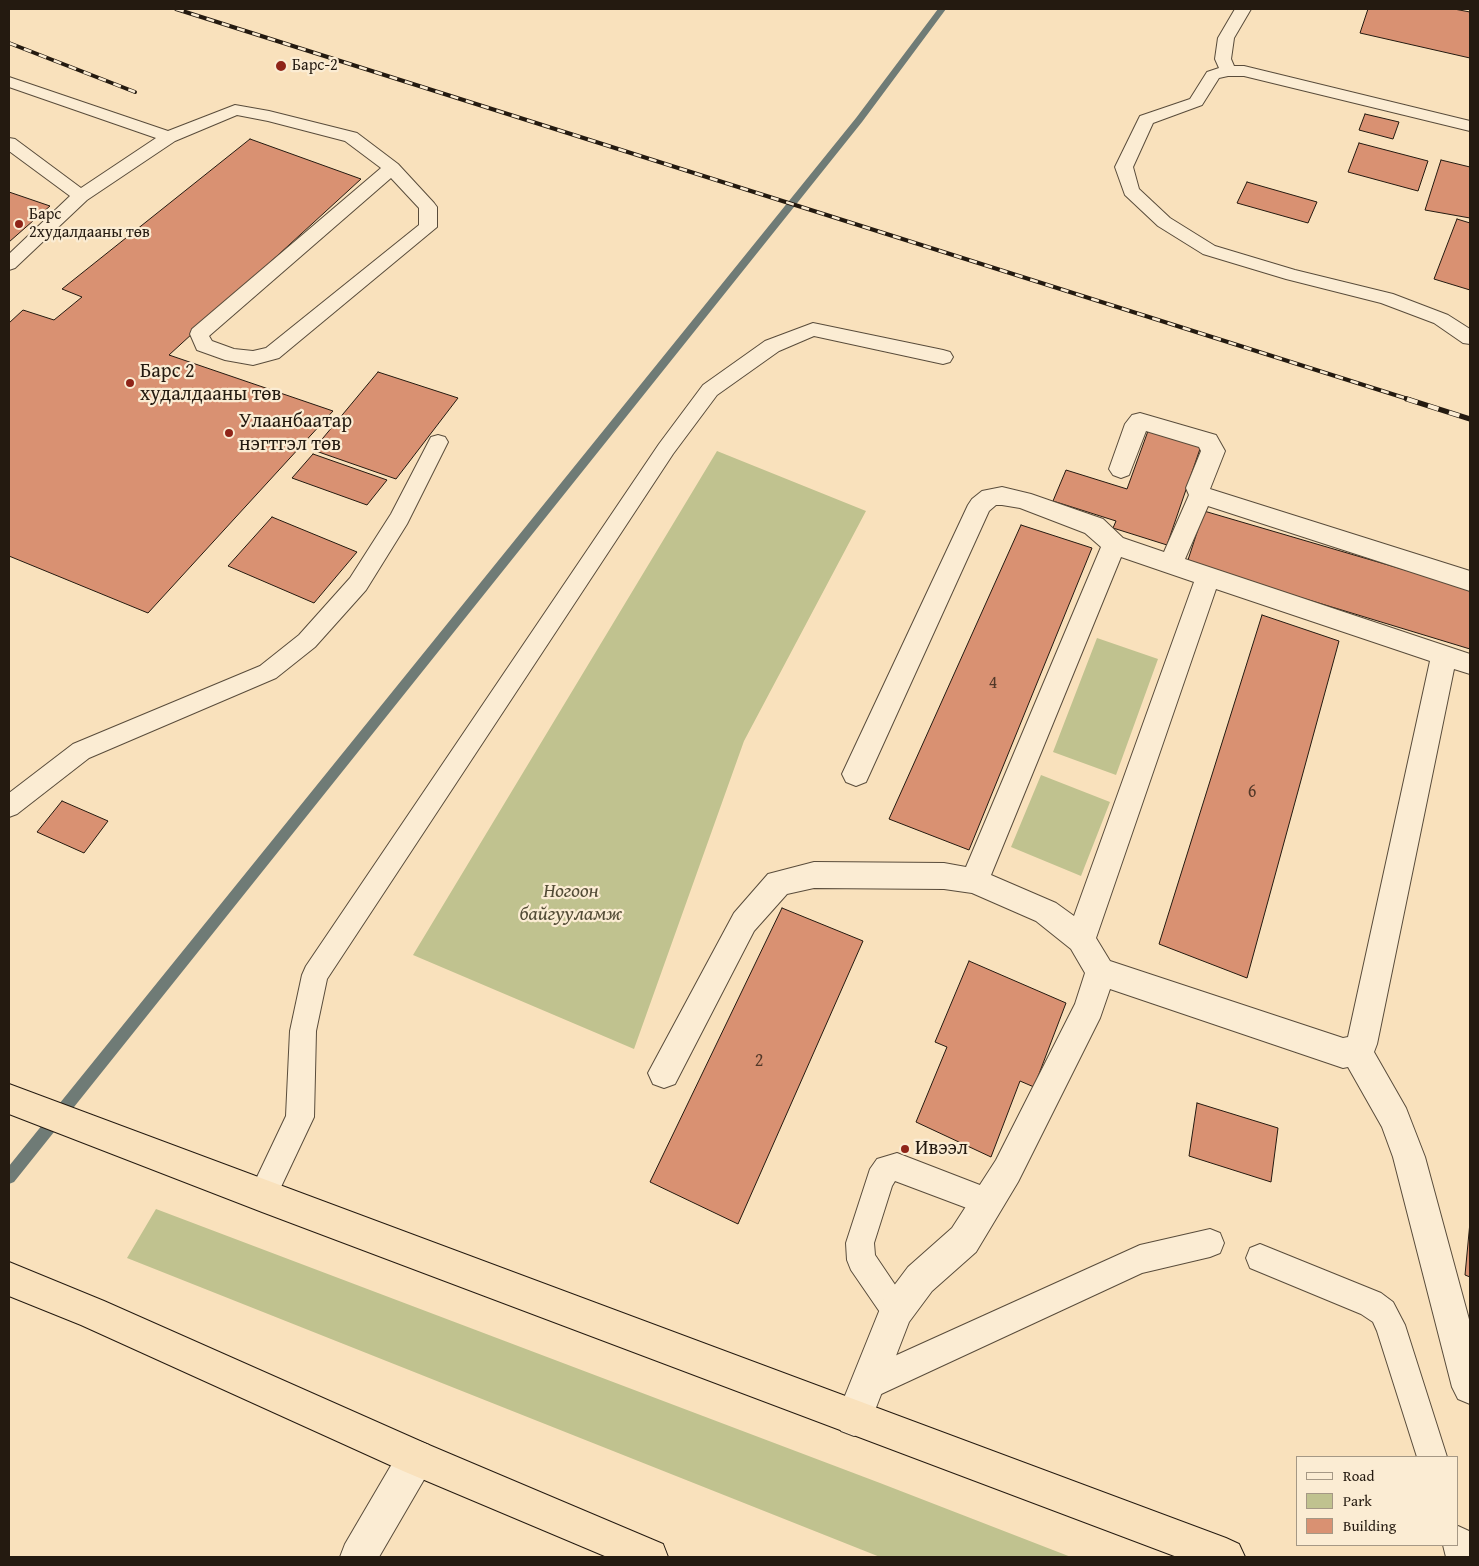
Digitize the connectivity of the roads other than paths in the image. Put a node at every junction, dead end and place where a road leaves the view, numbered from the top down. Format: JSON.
{"nodes":[{"id":1,"x":1243,"y":9,"type":"edge"},
{"id":2,"x":1228,"y":71,"type":"junction"},
{"id":3,"x":9,"y":82,"type":"edge"},
{"id":4,"x":1470,"y":126,"type":"edge"},
{"id":5,"x":169,"y":137,"type":"junction"},
{"id":6,"x":9,"y":143,"type":"edge"},
{"id":7,"x":392,"y":168,"type":"junction"},
{"id":8,"x":81,"y":196,"type":"junction"},
{"id":9,"x":9,"y":264,"type":"edge"},
{"id":10,"x":1470,"y":338,"type":"edge"},
{"id":11,"x":943,"y":357,"type":"dead end"},
{"id":12,"x":438,"y":442,"type":"dead end"},
{"id":13,"x":1121,"y":469,"type":"dead end"},
{"id":14,"x":1201,"y":494,"type":"junction"},
{"id":15,"x":1114,"y":545,"type":"junction"},
{"id":16,"x":1171,"y":564,"type":"junction"},
{"id":17,"x":1208,"y":577,"type":"junction"},
{"id":18,"x":1470,"y":581,"type":"edge"},
{"id":19,"x":1457,"y":660,"type":"edge"},
{"id":20,"x":856,"y":774,"type":"dead end"},
{"id":21,"x":9,"y":807,"type":"edge"},
{"id":22,"x":974,"y":880,"type":"junction"},
{"id":23,"x":1081,"y":939,"type":"junction"},
{"id":24,"x":1100,"y":972,"type":"junction"},
{"id":25,"x":1356,"y":1051,"type":"junction"},
{"id":26,"x":664,"y":1073,"type":"dead end"},
{"id":27,"x":9,"y":1099,"type":"edge"},
{"id":28,"x":262,"y":1196,"type":"junction"},
{"id":29,"x":988,"y":1202,"type":"junction"},
{"id":30,"x":1210,"y":1244,"type":"dead end"},
{"id":31,"x":1260,"y":1258,"type":"dead end"},
{"id":32,"x":9,"y":1279,"type":"edge"},
{"id":33,"x":896,"y":1311,"type":"junction"},
{"id":34,"x":868,"y":1384,"type":"junction"},
{"id":35,"x":1470,"y":1387,"type":"edge"},
{"id":36,"x":854,"y":1418,"type":"junction"},
{"id":37,"x":1432,"y":1456,"type":"edge"},
{"id":38,"x":416,"y":1458,"type":"junction"},
{"id":39,"x":358,"y":1557,"type":"edge"},
{"id":40,"x":650,"y":1557,"type":"edge"},
{"id":41,"x":1226,"y":1557,"type":"edge"}],
"edges":[{"from":1,"to":2,"type":"lane"},
{"from":2,"to":4,"type":"lane"},
{"from":2,"to":10,"type":"lane"},
{"from":3,"to":5,"type":"lane"},
{"from":5,"to":7,"type":"lane"},
{"from":5,"to":8,"type":"lane"},
{"from":6,"to":8,"type":"lane"},
{"from":7,"to":7,"type":"lane"},
{"from":8,"to":9,"type":"lane"},
{"from":11,"to":28,"type":"lane"},
{"from":12,"to":21,"type":"lane"},
{"from":13,"to":14,"type":"street"},
{"from":14,"to":16,"type":"street"},
{"from":14,"to":18,"type":"street"},
{"from":15,"to":16,"type":"street"},
{"from":15,"to":20,"type":"street"},
{"from":15,"to":22,"type":"street"},
{"from":16,"to":17,"type":"street"},
{"from":17,"to":19,"type":"street"},
{"from":17,"to":23,"type":"street"},
{"from":19,"to":25,"type":"street"},
{"from":22,"to":23,"type":"street"},
{"from":22,"to":26,"type":"street"},
{"from":23,"to":24,"type":"street"},
{"from":24,"to":25,"type":"street"},
{"from":24,"to":29,"type":"street"},
{"from":25,"to":35,"type":"street"},
{"from":27,"to":28,"type":"highway"},
{"from":28,"to":36,"type":"highway"},
{"from":29,"to":33,"type":"street"},
{"from":29,"to":33,"type":"lane"},
{"from":30,"to":34,"type":"lane"},
{"from":31,"to":37,"type":"lane"},
{"from":32,"to":38,"type":"highway"},
{"from":33,"to":34,"type":"street"},
{"from":34,"to":36,"type":"street"},
{"from":36,"to":41,"type":"highway"},
{"from":38,"to":39,"type":"street"},
{"from":38,"to":40,"type":"highway"}]}
